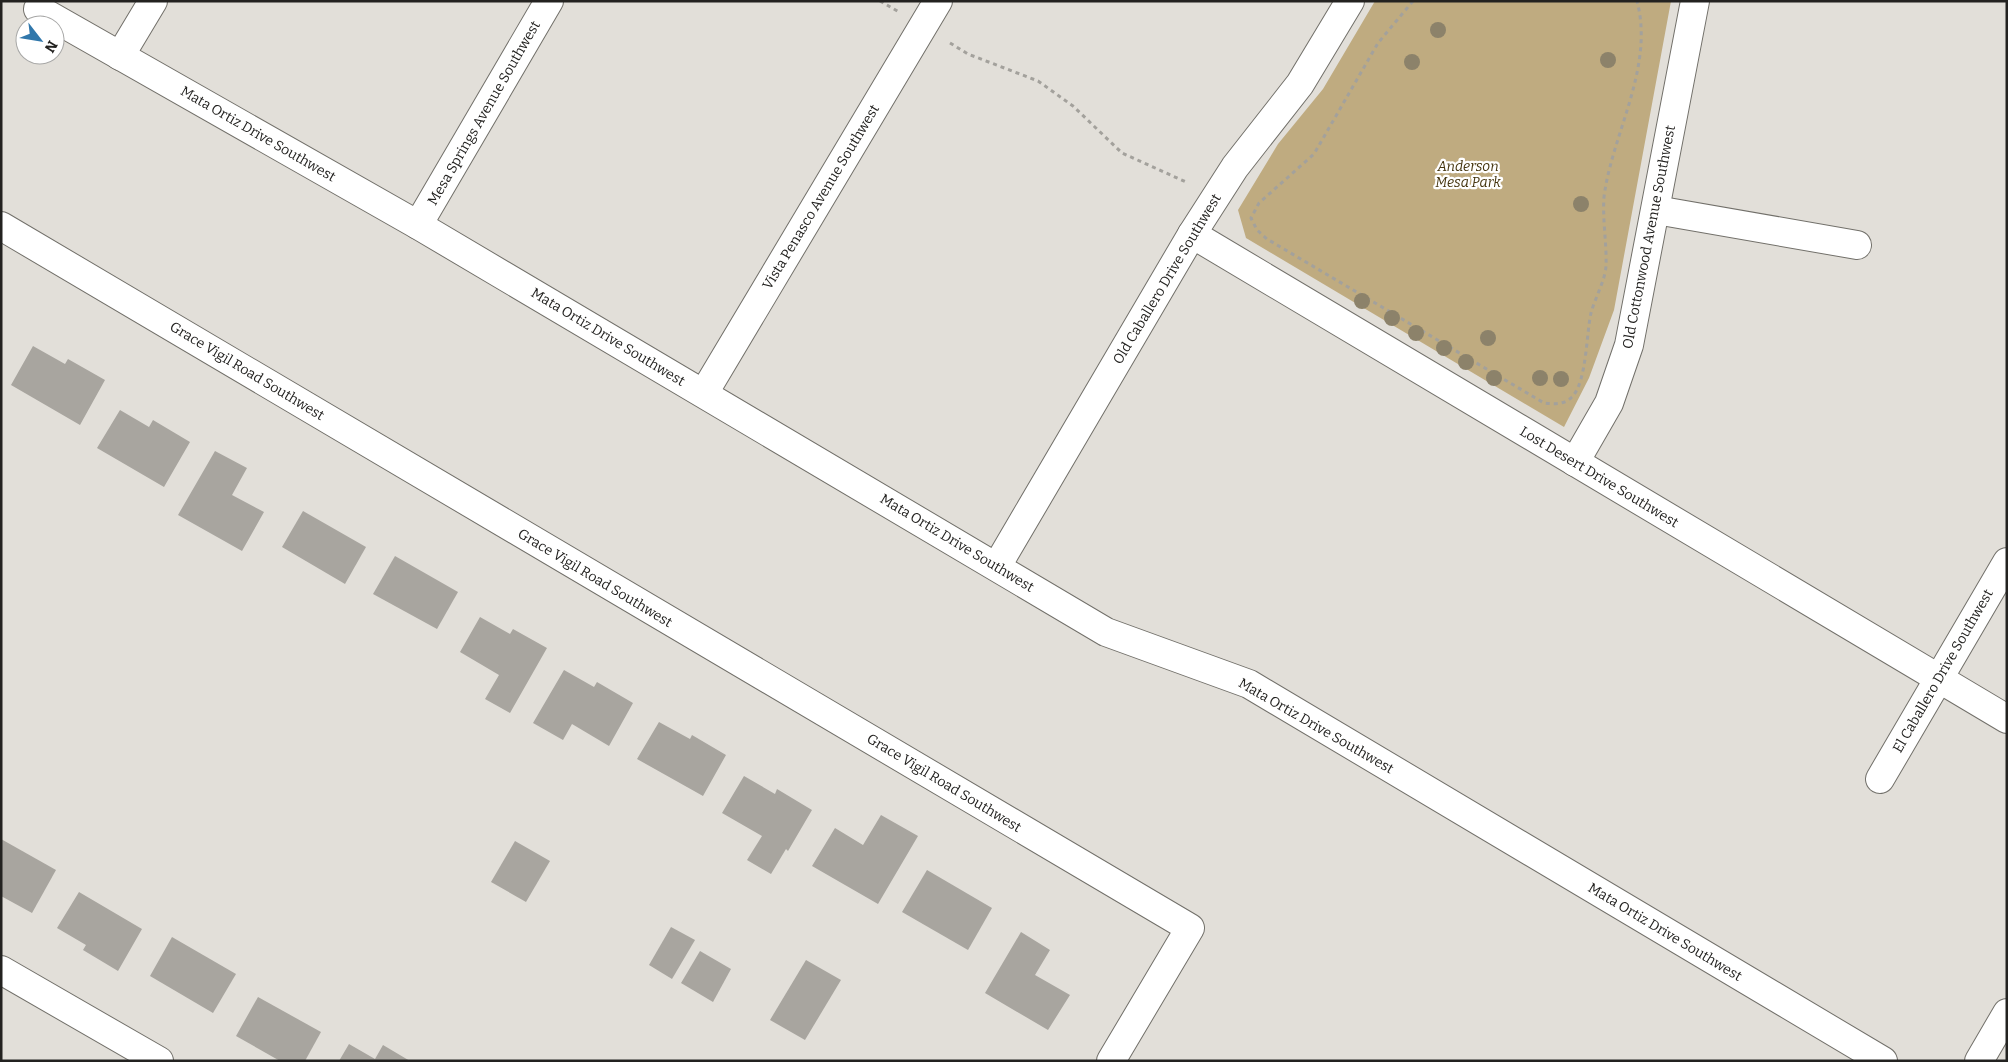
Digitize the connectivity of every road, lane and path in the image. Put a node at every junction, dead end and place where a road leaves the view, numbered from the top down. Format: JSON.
{"nodes":[{"id":1,"x":153,"y":1,"type":"edge"},
{"id":2,"x":549,"y":1,"type":"edge"},
{"id":3,"x":880,"y":1,"type":"edge"},
{"id":4,"x":938,"y":1,"type":"edge"},
{"id":5,"x":1350,"y":1,"type":"edge"},
{"id":6,"x":1413,"y":1,"type":"edge"},
{"id":7,"x":1637,"y":1,"type":"edge"},
{"id":8,"x":1695,"y":1,"type":"edge"},
{"id":9,"x":38,"y":9,"type":"dead end"},
{"id":10,"x":899,"y":12,"type":"dead end"},
{"id":11,"x":950,"y":43,"type":"dead end"},
{"id":12,"x":120,"y":56,"type":"junction"},
{"id":13,"x":1186,"y":182,"type":"dead end"},
{"id":14,"x":1656,"y":210,"type":"junction"},
{"id":15,"x":418,"y":225,"type":"junction"},
{"id":16,"x":1,"y":226,"type":"edge"},
{"id":17,"x":1192,"y":234,"type":"junction"},
{"id":18,"x":1858,"y":246,"type":"dead end"},
{"id":19,"x":704,"y":394,"type":"junction"},
{"id":20,"x":1575,"y":462,"type":"junction"},
{"id":21,"x":2007,"y":562,"type":"edge"},
{"id":22,"x":998,"y":566,"type":"junction"},
{"id":23,"x":1938,"y":679,"type":"junction"},
{"id":24,"x":2007,"y":719,"type":"edge"},
{"id":25,"x":1880,"y":779,"type":"dead end"},
{"id":26,"x":1,"y":970,"type":"edge"},
{"id":27,"x":2007,"y":1013,"type":"edge"},
{"id":28,"x":159,"y":1061,"type":"edge"},
{"id":29,"x":1111,"y":1061,"type":"edge"},
{"id":30,"x":1882,"y":1061,"type":"edge"},
{"id":31,"x":1978,"y":1061,"type":"edge"}],
"edges":[{"from":1,"to":12,"type":"street"},
{"from":2,"to":15,"type":"street","name":"Mesa Springs Avenue Southwest"},
{"from":3,"to":10,"type":"path"},
{"from":4,"to":19,"type":"street","name":"Vista Penasco Avenue Southwest"},
{"from":5,"to":17,"type":"street","name":"Old Caballero Drive Southwest"},
{"from":6,"to":7,"type":"path"},
{"from":8,"to":14,"type":"street","name":"Old Cottonwood Avenue Southwest"},
{"from":9,"to":12,"type":"street","name":"Mata Ortiz Drive Southwest"},
{"from":11,"to":13,"type":"path"},
{"from":12,"to":15,"type":"street","name":"Mata Ortiz Drive Southwest"},
{"from":14,"to":18,"type":"street"},
{"from":14,"to":20,"type":"street","name":"Old Cottonwood Avenue Southwest"},
{"from":15,"to":19,"type":"street","name":"Mata Ortiz Drive Southwest"},
{"from":16,"to":29,"type":"street","name":"Grace Vigil Road Southwest"},
{"from":17,"to":20,"type":"street","name":"Lost Desert Drive Southwest"},
{"from":17,"to":22,"type":"street","name":"Old Caballero Drive Southwest"},
{"from":19,"to":22,"type":"street","name":"Mata Ortiz Drive Southwest"},
{"from":20,"to":23,"type":"street","name":"Lost Desert Drive Southwest"},
{"from":21,"to":23,"type":"street","name":"El Caballero Drive Southwest"},
{"from":22,"to":30,"type":"street","name":"Mata Ortiz Drive Southwest"},
{"from":23,"to":24,"type":"street","name":"Lost Desert Drive Southwest"},
{"from":23,"to":25,"type":"street","name":"El Caballero Drive Southwest"},
{"from":26,"to":28,"type":"street"},
{"from":27,"to":31,"type":"street"}]}
